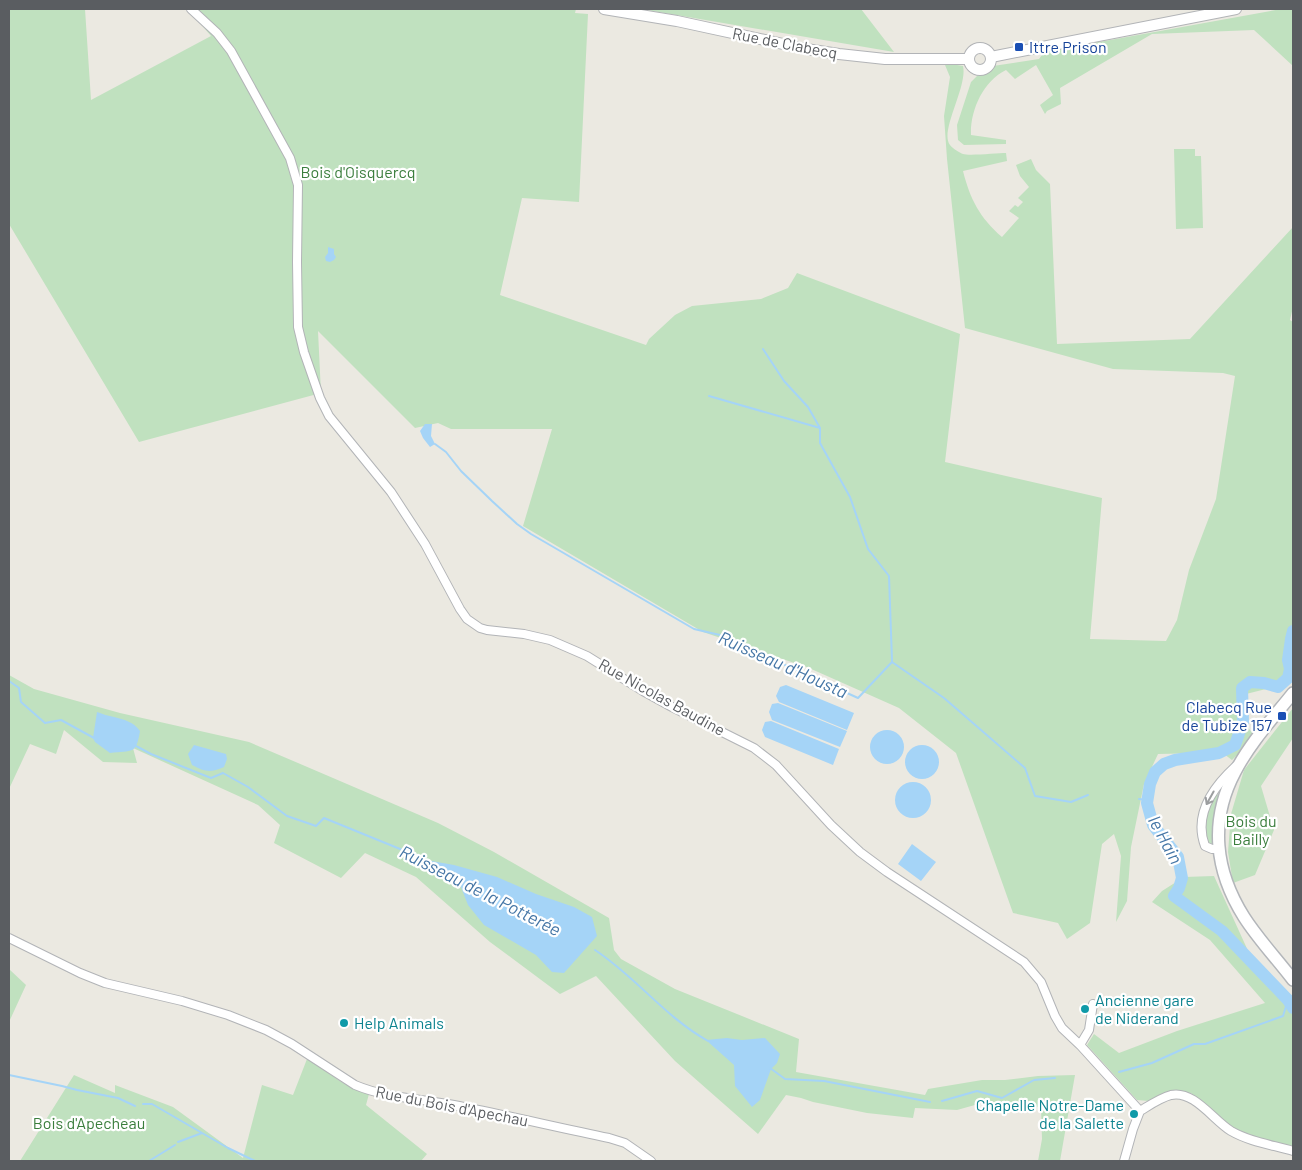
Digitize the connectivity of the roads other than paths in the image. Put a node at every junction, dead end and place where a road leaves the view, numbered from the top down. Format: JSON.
{"nodes":[{"id":1,"x":191,"y":9,"type":"edge"},
{"id":2,"x":604,"y":9,"type":"edge"},
{"id":3,"x":1236,"y":9,"type":"edge"},
{"id":4,"x":621,"y":10,"type":"edge"},
{"id":5,"x":991,"y":57,"type":"junction"},
{"id":6,"x":968,"y":60,"type":"junction"},
{"id":7,"x":1293,"y":693,"type":"edge"},
{"id":8,"x":1241,"y":761,"type":"junction"},
{"id":9,"x":1218,"y":849,"type":"junction"},
{"id":10,"x":9,"y":938,"type":"edge"},
{"id":11,"x":1293,"y":980,"type":"edge"},
{"id":12,"x":1093,"y":1004,"type":"dead end"},
{"id":13,"x":1080,"y":1045,"type":"junction"},
{"id":14,"x":1140,"y":1111,"type":"junction"},
{"id":15,"x":1293,"y":1151,"type":"edge"},
{"id":16,"x":651,"y":1161,"type":"edge"},
{"id":17,"x":1124,"y":1161,"type":"edge"}],
"edges":[{"from":1,"to":13,"type":"street","name":"Rue Nicolas Baudine"},
{"from":2,"to":4,"type":"street","name":"Rue de Clabecq"},
{"from":3,"to":5,"type":"street","name":"Rue de Clabecq"},
{"from":4,"to":6,"type":"street","name":"Rue de Clabecq"},
{"from":5,"to":6,"type":"street","name":"Rue de Clabecq"},
{"from":5,"to":6,"type":"street","name":"Rue de Clabecq"},
{"from":7,"to":8,"type":"main road"},
{"from":8,"to":9,"type":"main road"},
{"from":8,"to":9,"type":"street","one_way":true},
{"from":9,"to":11,"type":"main road"},
{"from":10,"to":16,"type":"street","name":"Rue du Bois d'Apechau"},
{"from":12,"to":13,"type":"street"},
{"from":13,"to":14,"type":"street","name":"Rue Nicolas Baudine"},
{"from":14,"to":15,"type":"street"},
{"from":14,"to":17,"type":"street"}]}
